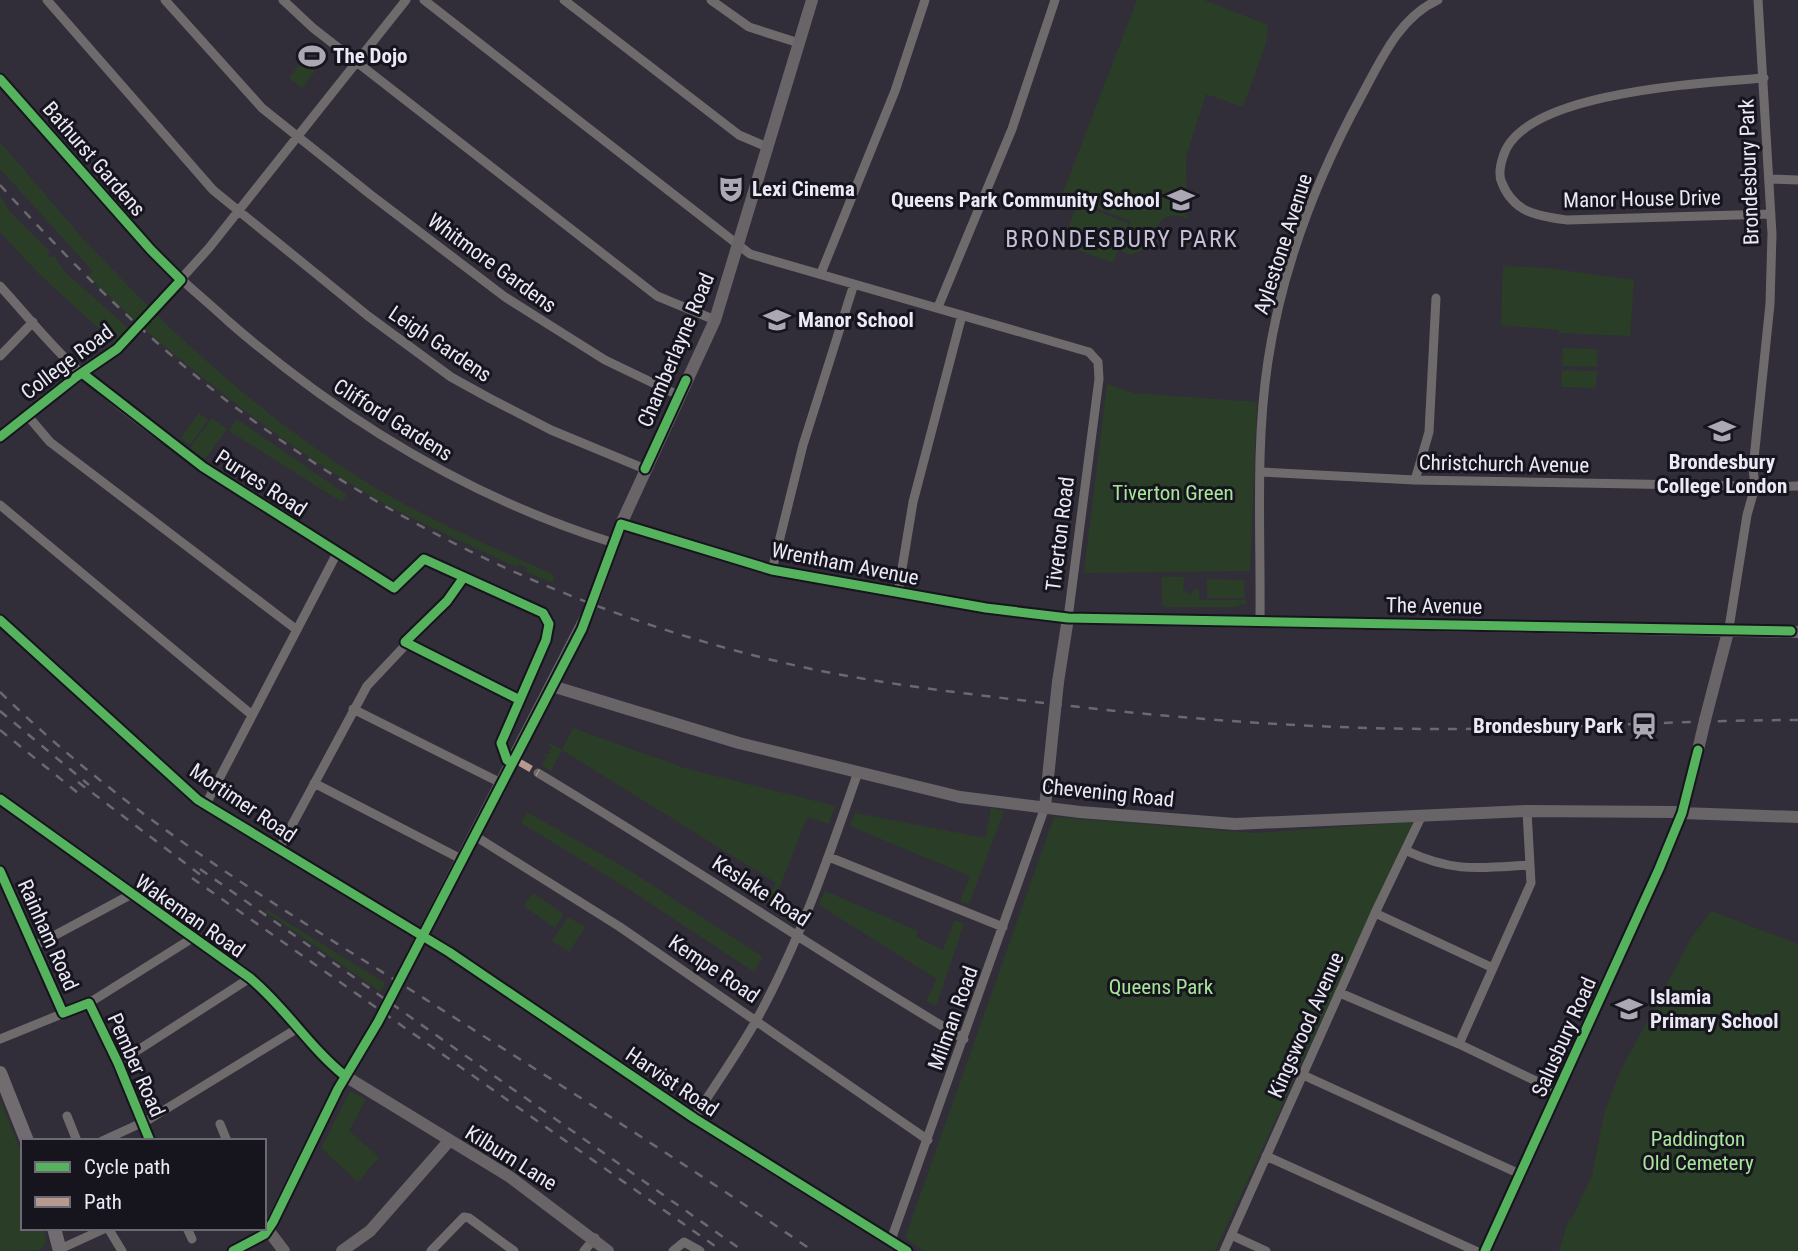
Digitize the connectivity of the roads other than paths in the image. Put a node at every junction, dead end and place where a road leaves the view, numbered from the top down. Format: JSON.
{"nodes":[{"id":1,"x":47,"y":0,"type":"edge"},
{"id":2,"x":165,"y":0,"type":"edge"},
{"id":3,"x":283,"y":0,"type":"edge"},
{"id":4,"x":406,"y":0,"type":"edge"},
{"id":5,"x":424,"y":0,"type":"edge"},
{"id":6,"x":711,"y":0,"type":"edge"},
{"id":7,"x":812,"y":0,"type":"edge"},
{"id":8,"x":925,"y":0,"type":"edge"},
{"id":9,"x":1055,"y":0,"type":"edge"},
{"id":10,"x":1438,"y":0,"type":"edge"},
{"id":11,"x":1758,"y":0,"type":"edge"},
{"id":12,"x":566,"y":1,"type":"edge"},
{"id":13,"x":1423,"y":3,"type":"edge"},
{"id":14,"x":799,"y":43,"type":"junction"},
{"id":15,"x":357,"y":62,"type":"junction"},
{"id":16,"x":1764,"y":78,"type":"junction"},
{"id":17,"x":0,"y":79,"type":"edge"},
{"id":18,"x":298,"y":136,"type":"junction"},
{"id":19,"x":765,"y":146,"type":"junction"},
{"id":20,"x":1770,"y":179,"type":"junction"},
{"id":21,"x":1798,"y":180,"type":"edge"},
{"id":22,"x":239,"y":211,"type":"junction"},
{"id":23,"x":1771,"y":214,"type":"junction"},
{"id":24,"x":736,"y":243,"type":"junction"},
{"id":25,"x":821,"y":273,"type":"junction"},
{"id":26,"x":181,"y":280,"type":"junction"},
{"id":27,"x":854,"y":284,"type":"junction"},
{"id":28,"x":0,"y":286,"type":"edge"},
{"id":29,"x":1436,"y":298,"type":"dead end"},
{"id":30,"x":938,"y":307,"type":"junction"},
{"id":31,"x":962,"y":316,"type":"junction"},
{"id":32,"x":715,"y":320,"type":"junction"},
{"id":33,"x":33,"y":322,"type":"junction"},
{"id":34,"x":0,"y":356,"type":"edge"},
{"id":35,"x":82,"y":373,"type":"junction"},
{"id":36,"x":680,"y":396,"type":"junction"},
{"id":37,"x":27,"y":415,"type":"junction"},
{"id":38,"x":0,"y":437,"type":"edge"},
{"id":39,"x":645,"y":469,"type":"junction"},
{"id":40,"x":1261,"y":472,"type":"junction"},
{"id":41,"x":1415,"y":480,"type":"junction"},
{"id":42,"x":1751,"y":486,"type":"junction"},
{"id":43,"x":1798,"y":486,"type":"edge"},
{"id":44,"x":0,"y":505,"type":"edge"},
{"id":45,"x":621,"y":524,"type":"junction"},
{"id":46,"x":614,"y":543,"type":"junction"},
{"id":47,"x":337,"y":553,"type":"junction"},
{"id":48,"x":772,"y":570,"type":"junction"},
{"id":49,"x":464,"y":577,"type":"junction"},
{"id":50,"x":898,"y":593,"type":"junction"},
{"id":51,"x":1068,"y":618,"type":"junction"},
{"id":52,"x":0,"y":620,"type":"edge"},
{"id":53,"x":1260,"y":621,"type":"junction"},
{"id":54,"x":1729,"y":628,"type":"junction"},
{"id":55,"x":297,"y":630,"type":"junction"},
{"id":56,"x":1798,"y":632,"type":"edge"},
{"id":57,"x":405,"y":642,"type":"junction"},
{"id":58,"x":552,"y":686,"type":"junction"},
{"id":59,"x":518,"y":704,"type":"junction"},
{"id":60,"x":353,"y":709,"type":"junction"},
{"id":61,"x":253,"y":715,"type":"junction"},
{"id":62,"x":535,"y":716,"type":"junction"},
{"id":63,"x":511,"y":763,"type":"junction"},
{"id":64,"x":858,"y":772,"type":"junction"},
{"id":65,"x":538,"y":774,"type":"dead end"},
{"id":66,"x":314,"y":783,"type":"junction"},
{"id":67,"x":501,"y":783,"type":"junction"},
{"id":68,"x":0,"y":799,"type":"edge"},
{"id":69,"x":206,"y":804,"type":"junction"},
{"id":70,"x":1045,"y":807,"type":"junction"},
{"id":71,"x":1527,"y":811,"type":"junction"},
{"id":72,"x":1679,"y":812,"type":"junction"},
{"id":73,"x":1422,"y":815,"type":"junction"},
{"id":74,"x":1798,"y":817,"type":"edge"},
{"id":75,"x":475,"y":836,"type":"junction"},
{"id":76,"x":279,"y":849,"type":"junction"},
{"id":77,"x":1407,"y":851,"type":"junction"},
{"id":78,"x":829,"y":857,"type":"junction"},
{"id":79,"x":463,"y":860,"type":"junction"},
{"id":80,"x":1530,"y":866,"type":"junction"},
{"id":81,"x":0,"y":871,"type":"edge"},
{"id":82,"x":130,"y":895,"type":"junction"},
{"id":83,"x":1375,"y":913,"type":"junction"},
{"id":84,"x":1003,"y":927,"type":"junction"},
{"id":85,"x":797,"y":935,"type":"junction"},
{"id":86,"x":422,"y":936,"type":"junction"},
{"id":87,"x":191,"y":939,"type":"junction"},
{"id":88,"x":33,"y":947,"type":"junction"},
{"id":89,"x":1493,"y":968,"type":"junction"},
{"id":90,"x":250,"y":978,"type":"junction"},
{"id":91,"x":1340,"y":993,"type":"junction"},
{"id":92,"x":89,"y":1003,"type":"junction"},
{"id":93,"x":63,"y":1013,"type":"junction"},
{"id":94,"x":757,"y":1019,"type":"junction"},
{"id":95,"x":298,"y":1028,"type":"junction"},
{"id":96,"x":0,"y":1039,"type":"edge"},
{"id":97,"x":964,"y":1039,"type":"junction"},
{"id":98,"x":1459,"y":1044,"type":"junction"},
{"id":99,"x":327,"y":1062,"type":"dead end"},
{"id":100,"x":118,"y":1063,"type":"junction"},
{"id":101,"x":0,"y":1073,"type":"edge"},
{"id":102,"x":1303,"y":1075,"type":"junction"},
{"id":103,"x":345,"y":1076,"type":"junction"},
{"id":104,"x":1559,"y":1092,"type":"junction"},
{"id":105,"x":67,"y":1116,"type":"dead end"},
{"id":106,"x":694,"y":1118,"type":"junction"},
{"id":107,"x":143,"y":1123,"type":"junction"},
{"id":108,"x":220,"y":1124,"type":"dead end"},
{"id":109,"x":26,"y":1139,"type":"edge"},
{"id":110,"x":76,"y":1139,"type":"edge"},
{"id":111,"x":107,"y":1139,"type":"edge"},
{"id":112,"x":149,"y":1139,"type":"edge"},
{"id":113,"x":226,"y":1139,"type":"edge"},
{"id":114,"x":928,"y":1140,"type":"junction"},
{"id":115,"x":449,"y":1141,"type":"junction"},
{"id":116,"x":1266,"y":1156,"type":"junction"},
{"id":117,"x":1522,"y":1175,"type":"junction"},
{"id":118,"x":266,"y":1226,"type":"edge"},
{"id":119,"x":55,"y":1230,"type":"edge"},
{"id":120,"x":103,"y":1230,"type":"edge"},
{"id":121,"x":108,"y":1230,"type":"edge"},
{"id":122,"x":188,"y":1230,"type":"edge"},
{"id":123,"x":261,"y":1230,"type":"edge"},
{"id":124,"x":1231,"y":1236,"type":"junction"},
{"id":125,"x":595,"y":1238,"type":"junction"},
{"id":126,"x":192,"y":1239,"type":"dead end"},
{"id":127,"x":891,"y":1240,"type":"junction"},
{"id":128,"x":60,"y":1250,"type":"edge"},
{"id":129,"x":510,"y":1250,"type":"edge"},
{"id":130,"x":122,"y":1251,"type":"edge"},
{"id":131,"x":233,"y":1251,"type":"edge"},
{"id":132,"x":284,"y":1251,"type":"edge"},
{"id":133,"x":342,"y":1251,"type":"edge"},
{"id":134,"x":431,"y":1251,"type":"edge"},
{"id":135,"x":584,"y":1251,"type":"edge"},
{"id":136,"x":608,"y":1251,"type":"edge"},
{"id":137,"x":673,"y":1251,"type":"edge"},
{"id":138,"x":700,"y":1251,"type":"edge"},
{"id":139,"x":907,"y":1251,"type":"edge"},
{"id":140,"x":1224,"y":1251,"type":"edge"},
{"id":141,"x":1266,"y":1251,"type":"edge"},
{"id":142,"x":1476,"y":1251,"type":"edge"},
{"id":143,"x":1485,"y":1251,"type":"edge"}],
"edges":[{"from":1,"to":22,"type":"street","name":"Leigh Gardens"},
{"from":2,"to":18,"type":"street","name":"Whitmore Gardens"},
{"from":3,"to":15,"type":"street"},
{"from":4,"to":15,"type":"street","name":"College Road"},
{"from":5,"to":24,"type":"street"},
{"from":6,"to":14,"type":"street"},
{"from":7,"to":14,"type":"street","name":"Chamberlayne Road"},
{"from":8,"to":25,"type":"street"},
{"from":9,"to":30,"type":"street"},
{"from":10,"to":13,"type":"street","name":"Aylestone Avenue"},
{"from":11,"to":16,"type":"street","name":"Brondesbury Park"},
{"from":12,"to":19,"type":"street"},
{"from":13,"to":40,"type":"street","name":"Aylestone Avenue"},
{"from":14,"to":19,"type":"street","name":"Chamberlayne Road"},
{"from":15,"to":18,"type":"street","name":"College Road"},
{"from":15,"to":32,"type":"street"},
{"from":16,"to":20,"type":"street","name":"Brondesbury Park"},
{"from":16,"to":23,"type":"street","name":"Manor House Drive"},
{"from":17,"to":26,"type":"street","name":"Bathurst Gardens"},
{"from":18,"to":22,"type":"street","name":"College Road"},
{"from":18,"to":36,"type":"street","name":"Whitmore Gardens"},
{"from":19,"to":24,"type":"street","name":"Chamberlayne Road"},
{"from":20,"to":21,"type":"street"},
{"from":20,"to":23,"type":"street","name":"Brondesbury Park"},
{"from":22,"to":26,"type":"street","name":"College Road"},
{"from":22,"to":39,"type":"street","name":"Leigh Gardens"},
{"from":23,"to":42,"type":"street","name":"Brondesbury Park"},
{"from":24,"to":25,"type":"street"},
{"from":24,"to":32,"type":"street","name":"Chamberlayne Road"},
{"from":25,"to":27,"type":"street"},
{"from":26,"to":35,"type":"street","name":"College Road","bridge":true},
{"from":26,"to":46,"type":"street","name":"Clifford Gardens"},
{"from":27,"to":30,"type":"street"},
{"from":27,"to":48,"type":"street"},
{"from":28,"to":33,"type":"street","name":"Purves Road"},
{"from":29,"to":41,"type":"street"},
{"from":30,"to":31,"type":"street"},
{"from":31,"to":50,"type":"street"},
{"from":31,"to":51,"type":"street","name":"Tiverton Road"},
{"from":32,"to":36,"type":"street","name":"Chamberlayne Road"},
{"from":33,"to":34,"type":"street"},
{"from":33,"to":35,"type":"street","name":"Purves Road"},
{"from":35,"to":37,"type":"street","name":"College Road"},
{"from":35,"to":47,"type":"street","name":"Purves Road"},
{"from":36,"to":39,"type":"street","name":"Chamberlayne Road"},
{"from":37,"to":38,"type":"street","name":"College Road"},
{"from":37,"to":55,"type":"street"},
{"from":39,"to":45,"type":"street","name":"Chamberlayne Road"},
{"from":40,"to":41,"type":"street","name":"Christchurch Avenue"},
{"from":40,"to":53,"type":"street","name":"Aylestone Avenue"},
{"from":41,"to":42,"type":"street","name":"Christchurch Avenue"},
{"from":42,"to":43,"type":"street","name":"Christchurch Avenue"},
{"from":42,"to":54,"type":"street","name":"Brondesbury Park"},
{"from":44,"to":61,"type":"street"},
{"from":45,"to":46,"type":"street","name":"Chamberlayne Road"},
{"from":45,"to":48,"type":"street","name":"Wrentham Avenue"},
{"from":46,"to":58,"type":"street","name":"Chamberlayne Road","bridge":true},
{"from":47,"to":49,"type":"street","name":"Purves Road"},
{"from":47,"to":55,"type":"street"},
{"from":48,"to":50,"type":"street","name":"Wrentham Avenue"},
{"from":49,"to":57,"type":"street"},
{"from":49,"to":59,"type":"street"},
{"from":50,"to":51,"type":"street","name":"Wrentham Avenue"},
{"from":51,"to":53,"type":"street","name":"The Avenue"},
{"from":51,"to":70,"type":"street","name":"Tiverton Road","bridge":true},
{"from":52,"to":69,"type":"street","name":"Mortimer Road"},
{"from":53,"to":54,"type":"street","name":"The Avenue"},
{"from":54,"to":56,"type":"street","name":"The Avenue"},
{"from":54,"to":72,"type":"street","name":"Brondesbury Park","bridge":true},
{"from":55,"to":61,"type":"street"},
{"from":57,"to":59,"type":"street"},
{"from":57,"to":60,"type":"street"},
{"from":58,"to":62,"type":"street","name":"Chamberlayne Road"},
{"from":58,"to":64,"type":"street","name":"Chevening Road"},
{"from":59,"to":62,"type":"street"},
{"from":59,"to":63,"type":"street"},
{"from":60,"to":66,"type":"street"},
{"from":60,"to":67,"type":"street"},
{"from":61,"to":69,"type":"street"},
{"from":62,"to":63,"type":"street","name":"Chamberlayne Road"},
{"from":63,"to":67,"type":"street","name":"Chamberlayne Road"},
{"from":64,"to":70,"type":"street","name":"Chevening Road"},
{"from":64,"to":78,"type":"street"},
{"from":65,"to":85,"type":"street","name":"Keslake Road"},
{"from":66,"to":76,"type":"street"},
{"from":66,"to":79,"type":"street"},
{"from":67,"to":75,"type":"street","name":"Chamberlayne Road"},
{"from":68,"to":82,"type":"street","name":"Wakeman Road"},
{"from":69,"to":76,"type":"street","name":"Mortimer Road"},
{"from":70,"to":73,"type":"street","name":"Chevening Road"},
{"from":70,"to":84,"type":"street","name":"Milman Road"},
{"from":71,"to":72,"type":"street","name":"Chevening Road"},
{"from":71,"to":73,"type":"street","name":"Chevening Road"},
{"from":71,"to":80,"type":"street"},
{"from":72,"to":74,"type":"street","name":"Chevening Road"},
{"from":72,"to":104,"type":"street","name":"Salusbury Road"},
{"from":73,"to":77,"type":"street","name":"Kingswood Avenue"},
{"from":75,"to":79,"type":"street","name":"Chamberlayne Road"},
{"from":75,"to":94,"type":"street","name":"Kempe Road"},
{"from":76,"to":86,"type":"street","name":"Mortimer Road"},
{"from":77,"to":80,"type":"street"},
{"from":77,"to":83,"type":"street","name":"Kingswood Avenue"},
{"from":78,"to":84,"type":"street"},
{"from":78,"to":85,"type":"street"},
{"from":79,"to":86,"type":"street","name":"Chamberlayne Road"},
{"from":80,"to":89,"type":"street"},
{"from":81,"to":88,"type":"street","name":"Rainham Road"},
{"from":82,"to":87,"type":"street","name":"Wakeman Road"},
{"from":82,"to":88,"type":"street"},
{"from":83,"to":89,"type":"street"},
{"from":83,"to":91,"type":"street","name":"Kingswood Avenue"},
{"from":84,"to":97,"type":"street","name":"Milman Road"},
{"from":85,"to":94,"type":"street"},
{"from":85,"to":97,"type":"street","name":"Keslake Road"},
{"from":86,"to":103,"type":"street","name":"Chamberlayne Road","bridge":true},
{"from":86,"to":106,"type":"street","name":"Harvist Road"},
{"from":87,"to":90,"type":"street","name":"Wakeman Road"},
{"from":87,"to":92,"type":"street"},
{"from":88,"to":93,"type":"street","name":"Rainham Road"},
{"from":89,"to":98,"type":"street"},
{"from":90,"to":95,"type":"street","name":"Wakeman Road"},
{"from":90,"to":100,"type":"street"},
{"from":91,"to":98,"type":"street"},
{"from":91,"to":102,"type":"street","name":"Kingswood Avenue"},
{"from":92,"to":93,"type":"street"},
{"from":92,"to":100,"type":"street","name":"Pember Road"},
{"from":93,"to":96,"type":"street"},
{"from":94,"to":106,"type":"street"},
{"from":94,"to":114,"type":"street","name":"Kempe Road"},
{"from":95,"to":99,"type":"street","name":"Wakeman Road"},
{"from":95,"to":107,"type":"street"},
{"from":97,"to":114,"type":"street","name":"Milman Road"},
{"from":98,"to":104,"type":"street"},
{"from":100,"to":107,"type":"street","name":"Pember Road"},
{"from":101,"to":109,"type":"main road"},
{"from":102,"to":116,"type":"street","name":"Kingswood Avenue"},
{"from":102,"to":117,"type":"street"},
{"from":103,"to":115,"type":"street"},
{"from":103,"to":118,"type":"street","name":"Chamberlayne Road"},
{"from":104,"to":117,"type":"street","name":"Salusbury Road"},
{"from":105,"to":110,"type":"street"},
{"from":106,"to":127,"type":"street","name":"Harvist Road"},
{"from":107,"to":111,"type":"street"},
{"from":107,"to":112,"type":"street","name":"Pember Road"},
{"from":108,"to":113,"type":"street"},
{"from":114,"to":127,"type":"street","name":"Milman Road"},
{"from":115,"to":125,"type":"street","name":"Kilburn Lane"},
{"from":115,"to":133,"type":"street","name":"Kilburn Lane"},
{"from":116,"to":124,"type":"street","name":"Kingswood Avenue"},
{"from":116,"to":142,"type":"street"},
{"from":117,"to":143,"type":"street","name":"Salusbury Road"},
{"from":118,"to":132,"type":"street"},
{"from":119,"to":128,"type":"main road"},
{"from":120,"to":128,"type":"street"},
{"from":121,"to":130,"type":"street"},
{"from":122,"to":126,"type":"street"},
{"from":123,"to":131,"type":"street"},
{"from":124,"to":140,"type":"street","name":"Kingswood Avenue"},
{"from":124,"to":141,"type":"street"},
{"from":125,"to":135,"type":"street"},
{"from":125,"to":136,"type":"street","name":"Kilburn Lane"},
{"from":127,"to":139,"type":"street","name":"Harvist Road"},
{"from":129,"to":134,"type":"street"},
{"from":137,"to":138,"type":"street"}]}
